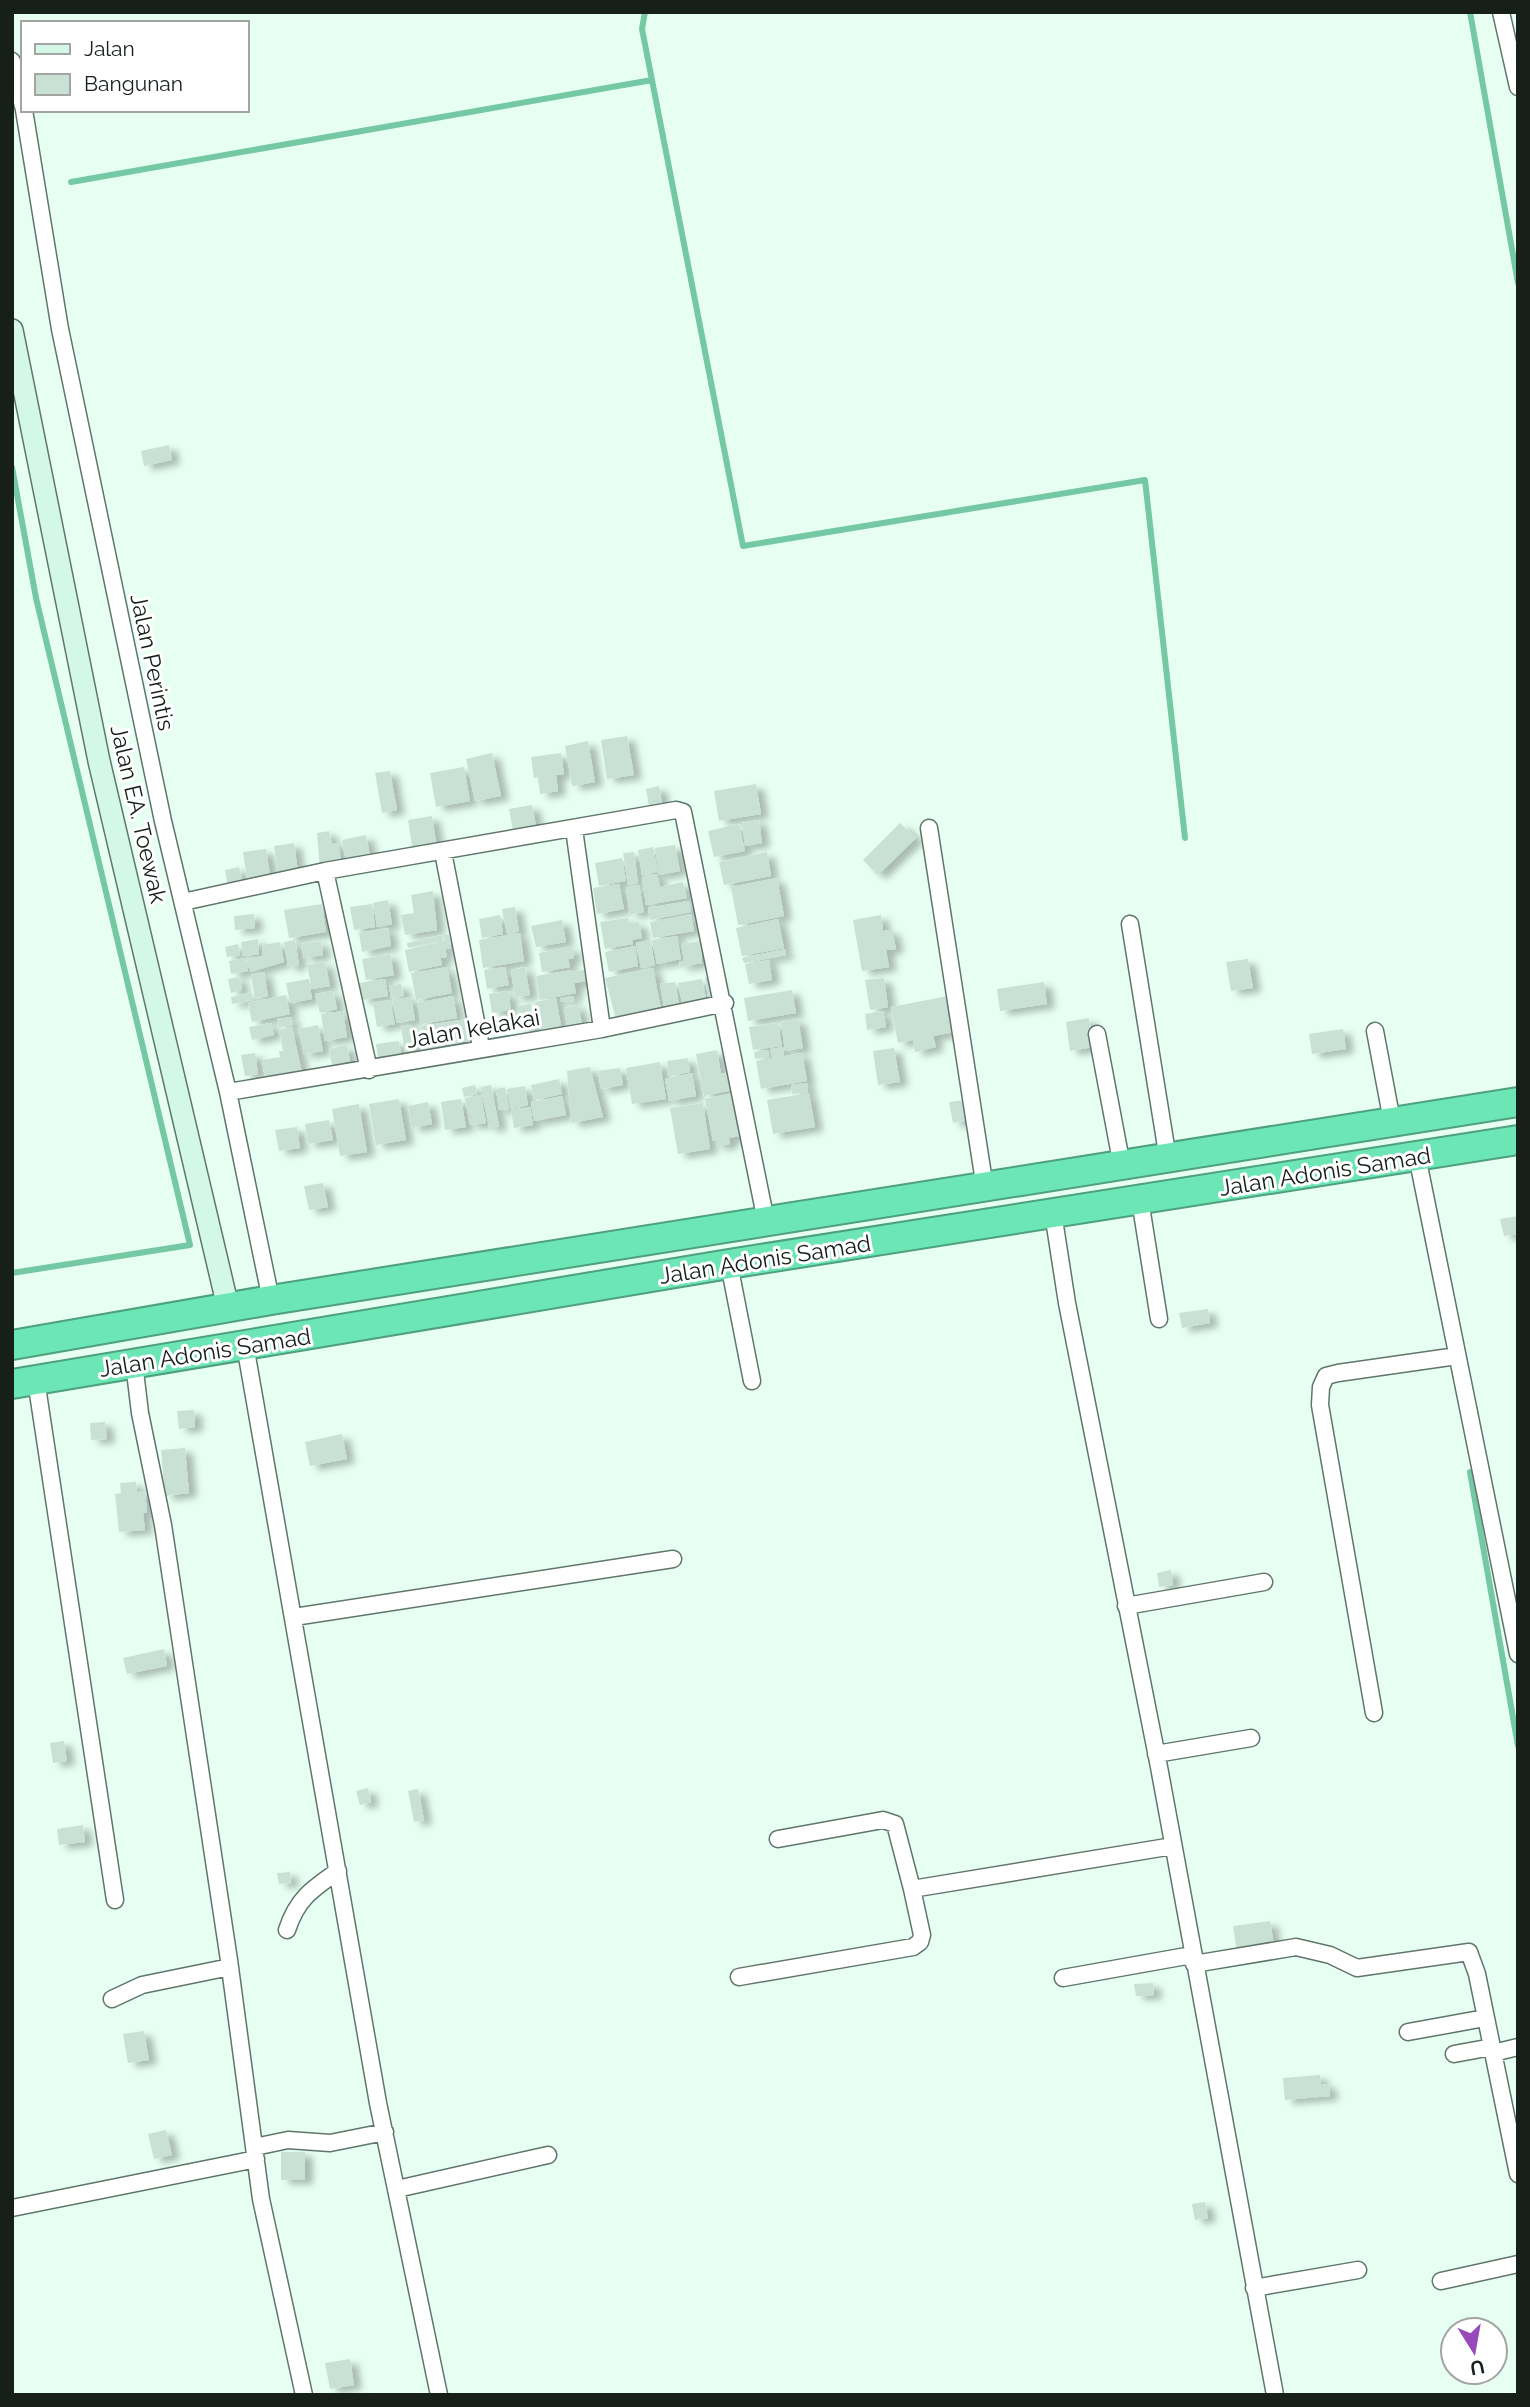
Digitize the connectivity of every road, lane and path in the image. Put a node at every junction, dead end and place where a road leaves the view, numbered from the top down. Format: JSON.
{"nodes":[{"id":1,"x":1501,"y":12,"type":"edge"},
{"id":2,"x":12,"y":61,"type":"edge"},
{"id":3,"x":1518,"y":87,"type":"edge"},
{"id":4,"x":21,"y":99,"type":"edge"},
{"id":5,"x":24,"y":112,"type":"edge"},
{"id":6,"x":12,"y":330,"type":"edge"},
{"id":7,"x":929,"y":828,"type":"dead end"},
{"id":8,"x":574,"y":829,"type":"junction"},
{"id":9,"x":443,"y":852,"type":"junction"},
{"id":10,"x":325,"y":871,"type":"junction"},
{"id":11,"x":183,"y":902,"type":"junction"},
{"id":12,"x":1130,"y":924,"type":"dead end"},
{"id":13,"x":725,"y":1003,"type":"junction"},
{"id":14,"x":602,"y":1029,"type":"junction"},
{"id":15,"x":1097,"y":1034,"type":"dead end"},
{"id":16,"x":1376,"y":1036,"type":"dead end"},
{"id":17,"x":481,"y":1047,"type":"junction"},
{"id":18,"x":369,"y":1070,"type":"junction"},
{"id":19,"x":228,"y":1092,"type":"junction"},
{"id":20,"x":1518,"y":1102,"type":"edge"},
{"id":21,"x":1392,"y":1121,"type":"junction"},
{"id":22,"x":1518,"y":1140,"type":"edge"},
{"id":23,"x":1417,"y":1156,"type":"junction"},
{"id":24,"x":1168,"y":1159,"type":"junction"},
{"id":25,"x":1122,"y":1166,"type":"junction"},
{"id":26,"x":984,"y":1175,"type":"junction"},
{"id":27,"x":1140,"y":1200,"type":"junction"},
{"id":28,"x":764,"y":1210,"type":"junction"},
{"id":29,"x":1053,"y":1213,"type":"junction"},
{"id":30,"x":729,"y":1264,"type":"junction"},
{"id":31,"x":271,"y":1300,"type":"junction"},
{"id":32,"x":228,"y":1307,"type":"junction"},
{"id":33,"x":1159,"y":1319,"type":"dead end"},
{"id":34,"x":12,"y":1345,"type":"edge"},
{"id":35,"x":245,"y":1345,"type":"junction"},
{"id":36,"x":1457,"y":1356,"type":"junction"},
{"id":37,"x":134,"y":1363,"type":"junction"},
{"id":38,"x":752,"y":1381,"type":"dead end"},
{"id":39,"x":24,"y":1382,"type":"edge"},
{"id":40,"x":673,"y":1559,"type":"dead end"},
{"id":41,"x":1264,"y":1582,"type":"dead end"},
{"id":42,"x":1126,"y":1606,"type":"junction"},
{"id":43,"x":294,"y":1618,"type":"junction"},
{"id":44,"x":1518,"y":1654,"type":"edge"},
{"id":45,"x":1374,"y":1713,"type":"dead end"},
{"id":46,"x":1251,"y":1738,"type":"dead end"},
{"id":47,"x":1156,"y":1754,"type":"junction"},
{"id":48,"x":778,"y":1839,"type":"dead end"},
{"id":49,"x":1173,"y":1846,"type":"junction"},
{"id":50,"x":338,"y":1871,"type":"junction"},
{"id":51,"x":912,"y":1889,"type":"junction"},
{"id":52,"x":115,"y":1900,"type":"dead end"},
{"id":53,"x":287,"y":1930,"type":"dead end"},
{"id":54,"x":1193,"y":1959,"type":"junction"},
{"id":55,"x":230,"y":1967,"type":"junction"},
{"id":56,"x":739,"y":1976,"type":"dead end"},
{"id":57,"x":1063,"y":1978,"type":"dead end"},
{"id":58,"x":112,"y":1999,"type":"dead end"},
{"id":59,"x":1485,"y":2018,"type":"junction"},
{"id":60,"x":1408,"y":2032,"type":"dead end"},
{"id":61,"x":1518,"y":2048,"type":"edge"},
{"id":62,"x":1492,"y":2050,"type":"junction"},
{"id":63,"x":1454,"y":2054,"type":"dead end"},
{"id":64,"x":1512,"y":2124,"type":"edge"},
{"id":65,"x":385,"y":2132,"type":"junction"},
{"id":66,"x":255,"y":2153,"type":"junction"},
{"id":67,"x":548,"y":2155,"type":"dead end"},
{"id":68,"x":1518,"y":2174,"type":"edge"},
{"id":69,"x":397,"y":2189,"type":"junction"},
{"id":70,"x":12,"y":2208,"type":"edge"},
{"id":71,"x":1518,"y":2264,"type":"edge"},
{"id":72,"x":1358,"y":2270,"type":"dead end"},
{"id":73,"x":1441,"y":2281,"type":"dead end"},
{"id":74,"x":1254,"y":2288,"type":"junction"},
{"id":75,"x":303,"y":2395,"type":"edge"},
{"id":76,"x":439,"y":2395,"type":"edge"},
{"id":77,"x":1275,"y":2395,"type":"edge"}],
"edges":[{"from":1,"to":3,"type":"street"},
{"from":2,"to":4,"type":"street","name":"Jalan Perintis"},
{"from":5,"to":11,"type":"street","name":"Jalan Perintis"},
{"from":6,"to":32,"type":"street","name":"Jalan EA. Toewak"},
{"from":7,"to":26,"type":"street"},
{"from":8,"to":9,"type":"street"},
{"from":8,"to":13,"type":"street"},
{"from":8,"to":14,"type":"street"},
{"from":9,"to":10,"type":"street"},
{"from":9,"to":17,"type":"street"},
{"from":10,"to":11,"type":"street"},
{"from":10,"to":18,"type":"street"},
{"from":11,"to":19,"type":"street","name":"Jalan Perintis"},
{"from":12,"to":24,"type":"street"},
{"from":13,"to":14,"type":"street","name":"Jalan kelakai"},
{"from":13,"to":28,"type":"street"},
{"from":14,"to":17,"type":"street","name":"Jalan kelakai"},
{"from":15,"to":25,"type":"street"},
{"from":16,"to":21,"type":"street"},
{"from":17,"to":18,"type":"street","name":"Jalan kelakai"},
{"from":18,"to":19,"type":"street","name":"Jalan kelakai"},
{"from":19,"to":31,"type":"street","name":"Jalan Perintis"},
{"from":20,"to":21,"type":"highway"},
{"from":21,"to":24,"type":"highway"},
{"from":22,"to":23,"type":"highway","name":"Jalan Adonis Samad"},
{"from":23,"to":27,"type":"highway","name":"Jalan Adonis Samad"},
{"from":23,"to":36,"type":"street"},
{"from":24,"to":25,"type":"highway"},
{"from":25,"to":26,"type":"highway"},
{"from":26,"to":28,"type":"highway"},
{"from":27,"to":29,"type":"highway","name":"Jalan Adonis Samad"},
{"from":27,"to":33,"type":"street"},
{"from":28,"to":31,"type":"highway"},
{"from":29,"to":30,"type":"highway","name":"Jalan Adonis Samad"},
{"from":29,"to":42,"type":"street"},
{"from":30,"to":35,"type":"highway","name":"Jalan Adonis Samad"},
{"from":30,"to":38,"type":"street"},
{"from":31,"to":32,"type":"highway"},
{"from":32,"to":34,"type":"highway"},
{"from":35,"to":37,"type":"highway","name":"Jalan Adonis Samad"},
{"from":35,"to":43,"type":"street"},
{"from":36,"to":44,"type":"street"},
{"from":36,"to":45,"type":"street"},
{"from":37,"to":39,"type":"highway","name":"Jalan Adonis Samad"},
{"from":37,"to":55,"type":"street"},
{"from":39,"to":52,"type":"street"},
{"from":40,"to":43,"type":"street"},
{"from":41,"to":42,"type":"street"},
{"from":42,"to":47,"type":"street"},
{"from":43,"to":50,"type":"street"},
{"from":46,"to":47,"type":"street"},
{"from":47,"to":49,"type":"street"},
{"from":48,"to":51,"type":"street"},
{"from":49,"to":51,"type":"street"},
{"from":49,"to":54,"type":"street"},
{"from":50,"to":53,"type":"street"},
{"from":50,"to":65,"type":"street"},
{"from":51,"to":56,"type":"street"},
{"from":54,"to":57,"type":"street"},
{"from":54,"to":59,"type":"street"},
{"from":54,"to":74,"type":"street"},
{"from":55,"to":58,"type":"street"},
{"from":55,"to":66,"type":"street"},
{"from":59,"to":60,"type":"street"},
{"from":59,"to":62,"type":"street"},
{"from":61,"to":62,"type":"street"},
{"from":62,"to":63,"type":"street"},
{"from":62,"to":64,"type":"street"},
{"from":64,"to":68,"type":"street"},
{"from":65,"to":66,"type":"street"},
{"from":65,"to":69,"type":"street"},
{"from":66,"to":70,"type":"street"},
{"from":66,"to":75,"type":"street"},
{"from":67,"to":69,"type":"street"},
{"from":69,"to":76,"type":"street"},
{"from":71,"to":73,"type":"street"},
{"from":72,"to":74,"type":"street"},
{"from":74,"to":77,"type":"street"}]}
